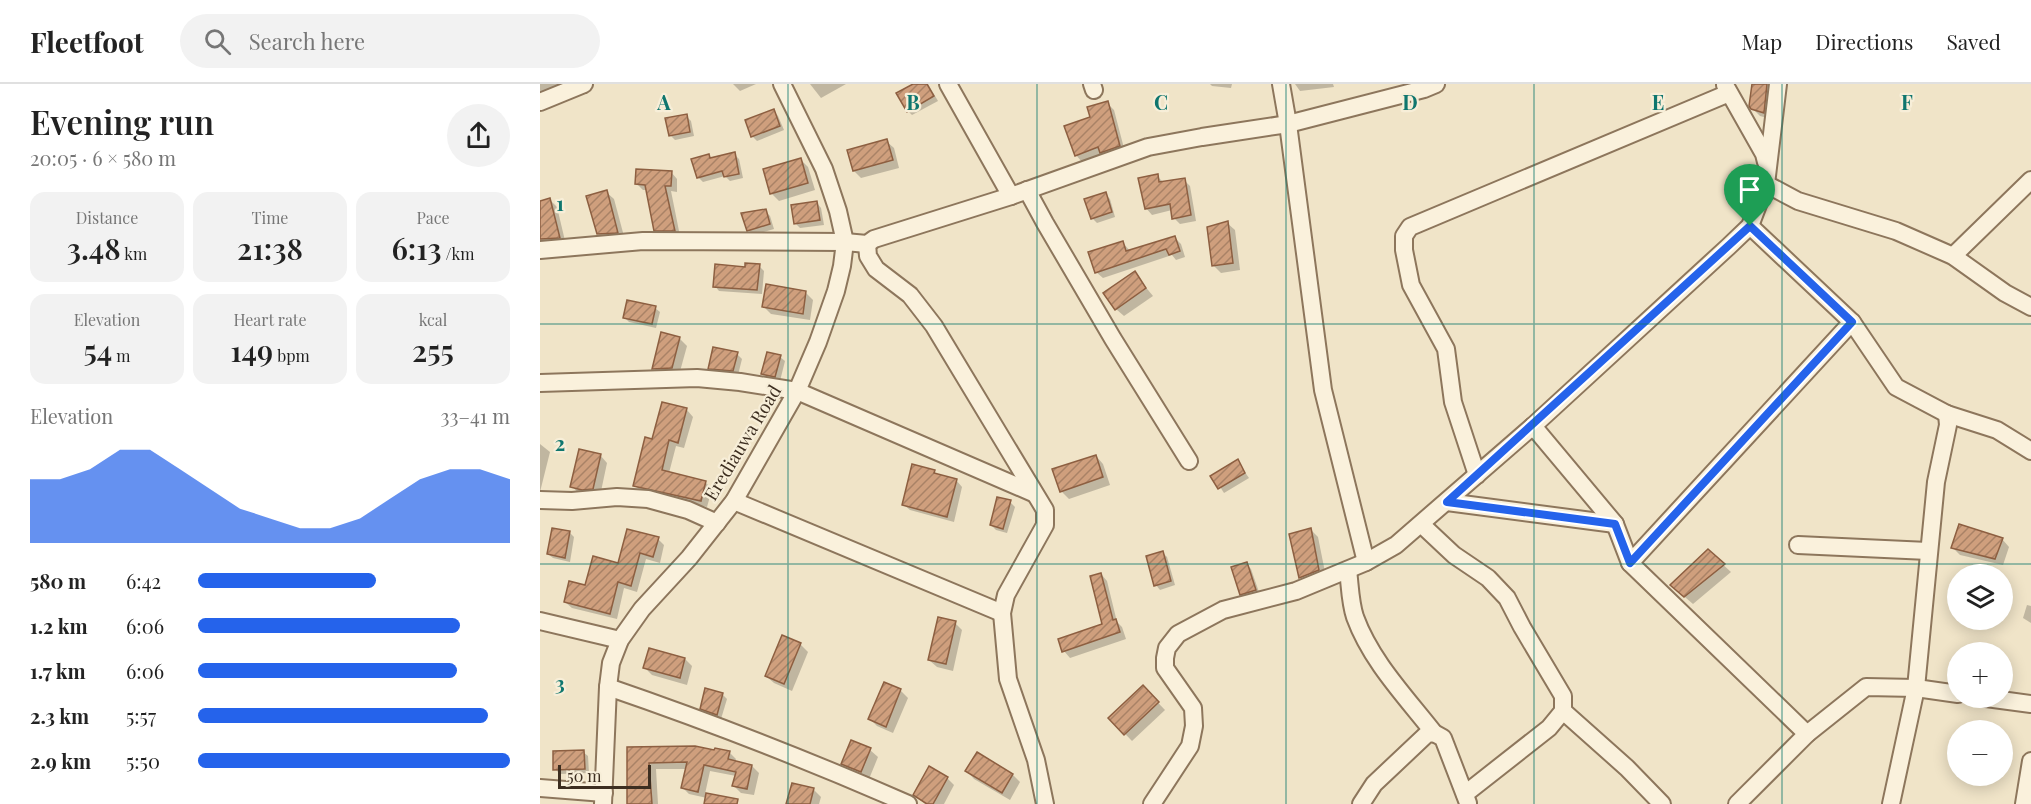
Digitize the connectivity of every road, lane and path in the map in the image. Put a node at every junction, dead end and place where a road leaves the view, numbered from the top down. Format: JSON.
{"nodes":[{"id":1,"x":584,"y":84,"type":"edge"},
{"id":2,"x":782,"y":84,"type":"edge"},
{"id":3,"x":948,"y":84,"type":"edge"},
{"id":4,"x":1281,"y":84,"type":"edge"},
{"id":5,"x":1779,"y":84,"type":"edge"},
{"id":6,"x":1428,"y":86,"type":"edge"},
{"id":7,"x":1727,"y":89,"type":"edge"},
{"id":8,"x":540,"y":102,"type":"edge"},
{"id":9,"x":1288,"y":124,"type":"junction"},
{"id":10,"x":1767,"y":167,"type":"junction"},
{"id":11,"x":2031,"y":180,"type":"edge"},
{"id":12,"x":1766,"y":184,"type":"junction"},
{"id":13,"x":1027,"y":190,"type":"junction"},
{"id":14,"x":1011,"y":196,"type":"junction"},
{"id":15,"x":1750,"y":226,"type":"junction"},
{"id":16,"x":845,"y":242,"type":"junction"},
{"id":17,"x":867,"y":244,"type":"junction"},
{"id":18,"x":540,"y":250,"type":"edge"},
{"id":19,"x":1953,"y":256,"type":"junction"},
{"id":20,"x":2031,"y":307,"type":"edge"},
{"id":21,"x":1852,"y":322,"type":"junction"},
{"id":22,"x":540,"y":383,"type":"edge"},
{"id":23,"x":797,"y":392,"type":"junction"},
{"id":24,"x":1947,"y":414,"type":"junction"},
{"id":25,"x":1533,"y":426,"type":"junction"},
{"id":26,"x":2031,"y":451,"type":"edge"},
{"id":27,"x":1189,"y":461,"type":"dead end"},
{"id":28,"x":1477,"y":475,"type":"junction"},
{"id":29,"x":1033,"y":493,"type":"junction"},
{"id":30,"x":540,"y":500,"type":"edge"},
{"id":31,"x":734,"y":501,"type":"junction"},
{"id":32,"x":1447,"y":502,"type":"junction"},
{"id":33,"x":717,"y":523,"type":"junction"},
{"id":34,"x":1421,"y":524,"type":"junction"},
{"id":35,"x":1615,"y":524,"type":"junction"},
{"id":36,"x":1798,"y":545,"type":"dead end"},
{"id":37,"x":1928,"y":551,"type":"junction"},
{"id":38,"x":1366,"y":562,"type":"junction"},
{"id":39,"x":1630,"y":563,"type":"junction"},
{"id":40,"x":1348,"y":570,"type":"junction"},
{"id":41,"x":1002,"y":613,"type":"junction"},
{"id":42,"x":540,"y":621,"type":"edge"},
{"id":43,"x":620,"y":640,"type":"junction"},
{"id":44,"x":608,"y":687,"type":"junction"},
{"id":45,"x":1916,"y":688,"type":"junction"},
{"id":46,"x":1947,"y":692,"type":"edge"},
{"id":47,"x":2013,"y":702,"type":"edge"},
{"id":48,"x":2031,"y":704,"type":"edge"},
{"id":49,"x":1563,"y":711,"type":"junction"},
{"id":50,"x":1434,"y":733,"type":"junction"},
{"id":51,"x":1807,"y":735,"type":"junction"},
{"id":52,"x":2031,"y":761,"type":"edge"},
{"id":53,"x":540,"y":788,"type":"edge"},
{"id":54,"x":604,"y":799,"type":"edge"},
{"id":55,"x":1467,"y":799,"type":"edge"},
{"id":56,"x":908,"y":804,"type":"edge"},
{"id":57,"x":1045,"y":804,"type":"edge"},
{"id":58,"x":1152,"y":804,"type":"edge"},
{"id":59,"x":1361,"y":804,"type":"edge"},
{"id":60,"x":1662,"y":804,"type":"edge"},
{"id":61,"x":1737,"y":804,"type":"edge"},
{"id":62,"x":1891,"y":804,"type":"edge"},
{"id":63,"x":2024,"y":804,"type":"edge"}],
"edges":[{"from":1,"to":8,"type":"street"},
{"from":2,"to":16,"type":"street","name":"Erediauwa Road"},
{"from":3,"to":14,"type":"street"},
{"from":4,"to":9,"type":"street"},
{"from":5,"to":10,"type":"street"},
{"from":6,"to":9,"type":"street"},
{"from":7,"to":10,"type":"street"},
{"from":7,"to":28,"type":"street"},
{"from":9,"to":13,"type":"street"},
{"from":9,"to":38,"type":"street"},
{"from":10,"to":12,"type":"street"},
{"from":11,"to":19,"type":"street"},
{"from":12,"to":15,"type":"street"},
{"from":12,"to":19,"type":"street"},
{"from":13,"to":14,"type":"street"},
{"from":13,"to":27,"type":"street"},
{"from":14,"to":17,"type":"street"},
{"from":15,"to":21,"type":"street"},
{"from":15,"to":25,"type":"street"},
{"from":16,"to":17,"type":"street"},
{"from":16,"to":18,"type":"street"},
{"from":16,"to":23,"type":"street","name":"Erediauwa Road"},
{"from":17,"to":29,"type":"street"},
{"from":19,"to":20,"type":"street"},
{"from":21,"to":24,"type":"street"},
{"from":21,"to":39,"type":"street"},
{"from":22,"to":23,"type":"street"},
{"from":23,"to":29,"type":"street"},
{"from":23,"to":31,"type":"street","name":"Erediauwa Road"},
{"from":24,"to":26,"type":"street"},
{"from":24,"to":37,"type":"street"},
{"from":25,"to":28,"type":"street"},
{"from":25,"to":35,"type":"street"},
{"from":28,"to":32,"type":"street"},
{"from":29,"to":41,"type":"street"},
{"from":30,"to":33,"type":"street"},
{"from":31,"to":33,"type":"street","name":"Erediauwa Road"},
{"from":31,"to":41,"type":"street"},
{"from":32,"to":34,"type":"street"},
{"from":32,"to":35,"type":"street"},
{"from":33,"to":43,"type":"street","name":"Erediauwa Road"},
{"from":34,"to":38,"type":"street"},
{"from":34,"to":49,"type":"street"},
{"from":35,"to":39,"type":"street"},
{"from":36,"to":37,"type":"street"},
{"from":37,"to":45,"type":"street"},
{"from":38,"to":40,"type":"street"},
{"from":39,"to":51,"type":"street"},
{"from":40,"to":50,"type":"street"},
{"from":40,"to":58,"type":"street"},
{"from":41,"to":57,"type":"street"},
{"from":42,"to":43,"type":"street"},
{"from":43,"to":44,"type":"street","name":"Erediauwa Road"},
{"from":44,"to":54,"type":"street","name":"Erediauwa Road"},
{"from":44,"to":56,"type":"street"},
{"from":45,"to":46,"type":"street"},
{"from":45,"to":51,"type":"street"},
{"from":45,"to":62,"type":"street"},
{"from":47,"to":48,"type":"street"},
{"from":49,"to":55,"type":"street"},
{"from":49,"to":60,"type":"street"},
{"from":50,"to":55,"type":"street"},
{"from":50,"to":59,"type":"street"},
{"from":51,"to":61,"type":"street"},
{"from":52,"to":63,"type":"street"},
{"from":53,"to":54,"type":"street"}]}
